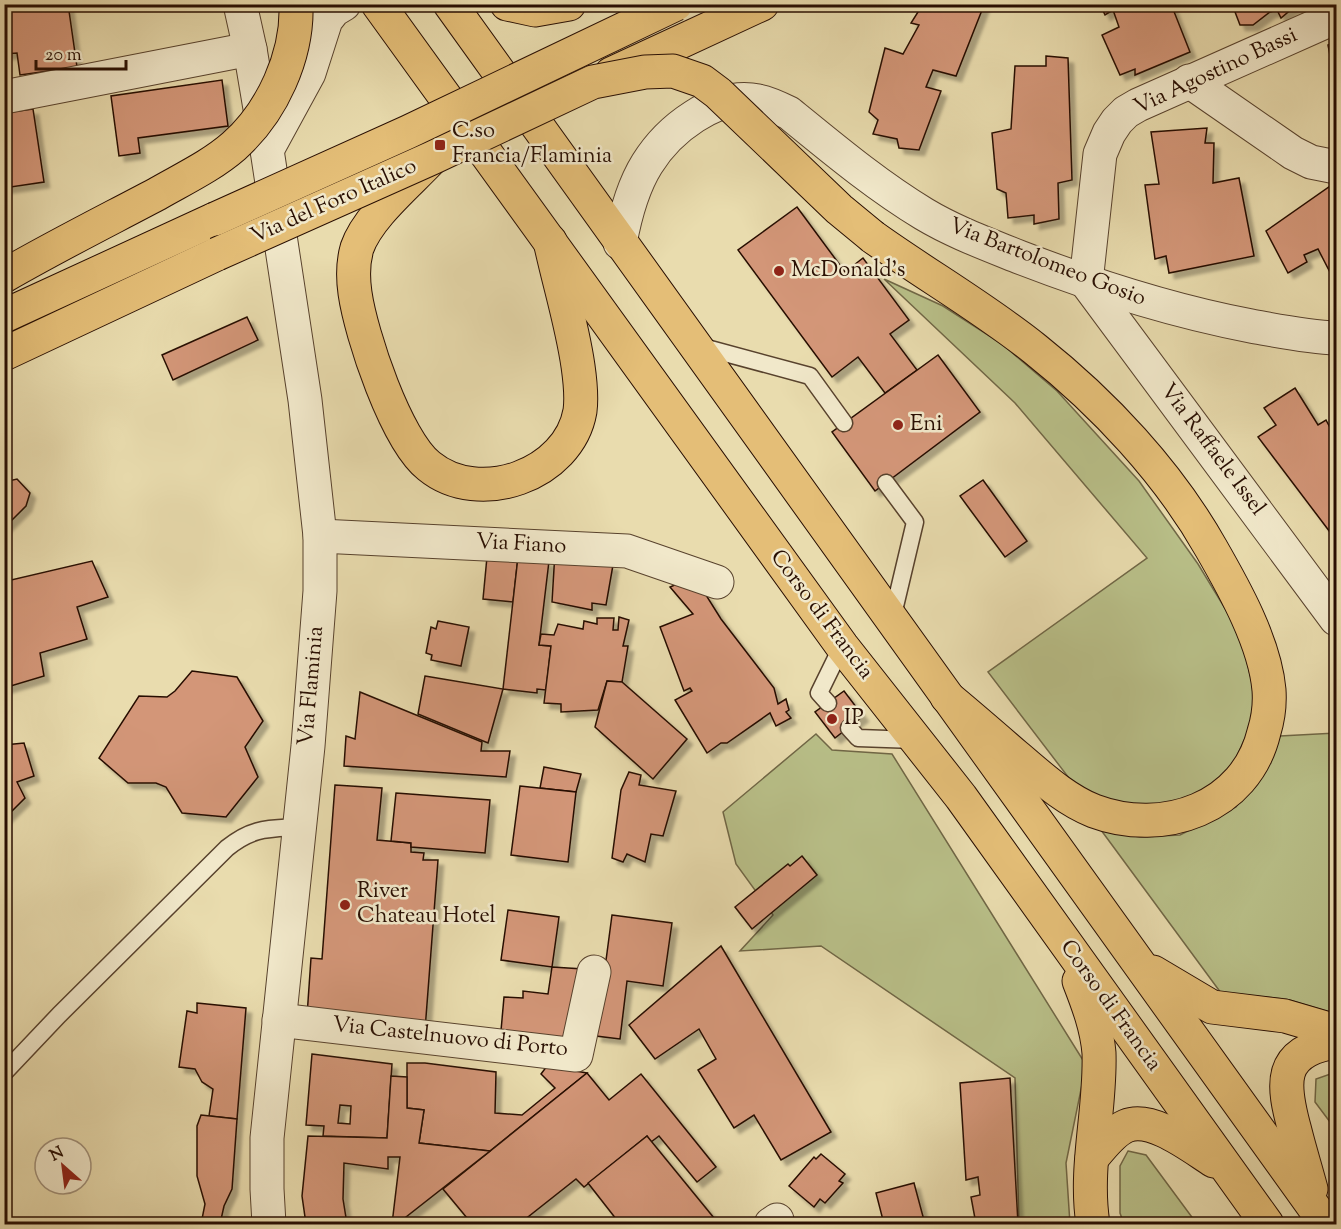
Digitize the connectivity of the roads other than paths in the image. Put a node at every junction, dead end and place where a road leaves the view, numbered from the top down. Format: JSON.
{"nodes":[{"id":1,"x":240,"y":4,"type":"edge"},
{"id":2,"x":296,"y":4,"type":"edge"},
{"id":3,"x":344,"y":4,"type":"edge"},
{"id":4,"x":357,"y":4,"type":"edge"},
{"id":5,"x":450,"y":4,"type":"edge"},
{"id":6,"x":507,"y":4,"type":"edge"},
{"id":7,"x":569,"y":4,"type":"edge"},
{"id":8,"x":676,"y":4,"type":"edge"},
{"id":9,"x":762,"y":4,"type":"edge"},
{"id":10,"x":384,"y":13,"type":"edge"},
{"id":11,"x":1336,"y":17,"type":"edge"},
{"id":12,"x":250,"y":49,"type":"junction"},
{"id":13,"x":1189,"y":81,"type":"junction"},
{"id":14,"x":593,"y":82,"type":"junction"},
{"id":15,"x":4,"y":97,"type":"edge"},
{"id":16,"x":267,"y":150,"type":"junction"},
{"id":17,"x":432,"y":158,"type":"junction"},
{"id":18,"x":1336,"y":167,"type":"edge"},
{"id":19,"x":550,"y":242,"type":"junction"},
{"id":20,"x":620,"y":243,"type":"junction"},
{"id":21,"x":4,"y":276,"type":"edge"},
{"id":22,"x":1086,"y":282,"type":"junction"},
{"id":23,"x":4,"y":316,"type":"edge"},
{"id":24,"x":1336,"y":338,"type":"edge"},
{"id":25,"x":696,"y":346,"type":"junction"},
{"id":26,"x":4,"y":354,"type":"edge"},
{"id":27,"x":844,"y":423,"type":"dead end"},
{"id":28,"x":886,"y":483,"type":"dead end"},
{"id":29,"x":320,"y":536,"type":"junction"},
{"id":30,"x":717,"y":582,"type":"dead end"},
{"id":31,"x":1336,"y":619,"type":"edge"},
{"id":32,"x":892,"y":620,"type":"junction"},
{"id":33,"x":842,"y":645,"type":"junction"},
{"id":34,"x":947,"y":697,"type":"junction"},
{"id":35,"x":828,"y":703,"type":"dead end"},
{"id":36,"x":849,"y":728,"type":"dead end"},
{"id":37,"x":918,"y":740,"type":"junction"},
{"id":38,"x":300,"y":827,"type":"junction"},
{"id":39,"x":1059,"y":936,"type":"junction"},
{"id":40,"x":1139,"y":964,"type":"junction"},
{"id":41,"x":594,"y":972,"type":"dead end"},
{"id":42,"x":279,"y":1020,"type":"junction"},
{"id":43,"x":1336,"y":1031,"type":"edge"},
{"id":44,"x":1336,"y":1042,"type":"edge"},
{"id":45,"x":4,"y":1073,"type":"edge"},
{"id":46,"x":1092,"y":1158,"type":"junction"},
{"id":47,"x":1226,"y":1168,"type":"junction"},
{"id":48,"x":1322,"y":1218,"type":"edge"},
{"id":49,"x":269,"y":1224,"type":"edge"},
{"id":50,"x":1093,"y":1224,"type":"edge"},
{"id":51,"x":1267,"y":1224,"type":"edge"}],
"edges":[{"from":1,"to":12,"type":"street","name":"Via Flaminia"},
{"from":2,"to":21,"type":"main road","bridge":true},
{"from":3,"to":16,"type":"street"},
{"from":4,"to":10,"type":"street"},
{"from":5,"to":20,"type":"main road"},
{"from":6,"to":7,"type":"main road"},
{"from":8,"to":23,"type":"main road","name":"Via del Foro Italico","bridge":true},
{"from":9,"to":14,"type":"main road","name":"Via del Foro Italico","bridge":true},
{"from":10,"to":19,"type":"main road","name":"Corso di Francia"},
{"from":11,"to":13,"type":"street","name":"Via Agostino Bassi"},
{"from":12,"to":15,"type":"street"},
{"from":12,"to":16,"type":"street","name":"Via Flaminia"},
{"from":13,"to":18,"type":"street"},
{"from":13,"to":22,"type":"street","name":"Via Agostino Bassi"},
{"from":14,"to":17,"type":"main road","name":"Via del Foro Italico","bridge":true},
{"from":14,"to":34,"type":"main road","bridge":true},
{"from":16,"to":29,"type":"street","name":"Via Flaminia"},
{"from":17,"to":19,"type":"main road"},
{"from":17,"to":26,"type":"main road","name":"Via del Foro Italico","bridge":true},
{"from":19,"to":33,"type":"main road","name":"Corso di Francia"},
{"from":20,"to":22,"type":"street","name":"Via Bartolomeo Gosio"},
{"from":20,"to":25,"type":"main road"},
{"from":22,"to":24,"type":"street","name":"Via Bartolomeo Gosio"},
{"from":22,"to":31,"type":"street","name":"Via Raffaele Issel"},
{"from":25,"to":27,"type":"lane"},
{"from":25,"to":32,"type":"main road"},
{"from":28,"to":32,"type":"lane"},
{"from":29,"to":30,"type":"street","name":"Via Fiano"},
{"from":29,"to":38,"type":"street","name":"Via Flaminia"},
{"from":32,"to":34,"type":"main road"},
{"from":33,"to":35,"type":"lane"},
{"from":33,"to":37,"type":"main road","name":"Corso di Francia"},
{"from":34,"to":40,"type":"main road"},
{"from":36,"to":37,"type":"lane"},
{"from":37,"to":39,"type":"main road","name":"Corso di Francia"},
{"from":38,"to":42,"type":"street","name":"Via Flaminia"},
{"from":38,"to":45,"type":"lane"},
{"from":39,"to":46,"type":"main road"},
{"from":39,"to":47,"type":"main road","name":"Corso di Francia"},
{"from":40,"to":43,"type":"main road"},
{"from":40,"to":48,"type":"main road"},
{"from":41,"to":42,"type":"street","name":"Via Castelnuovo di Porto"},
{"from":42,"to":49,"type":"street","name":"Via Flaminia"},
{"from":44,"to":48,"type":"main road"},
{"from":46,"to":47,"type":"main road"},
{"from":46,"to":50,"type":"main road"},
{"from":47,"to":51,"type":"main road","name":"Corso di Francia"}]}
